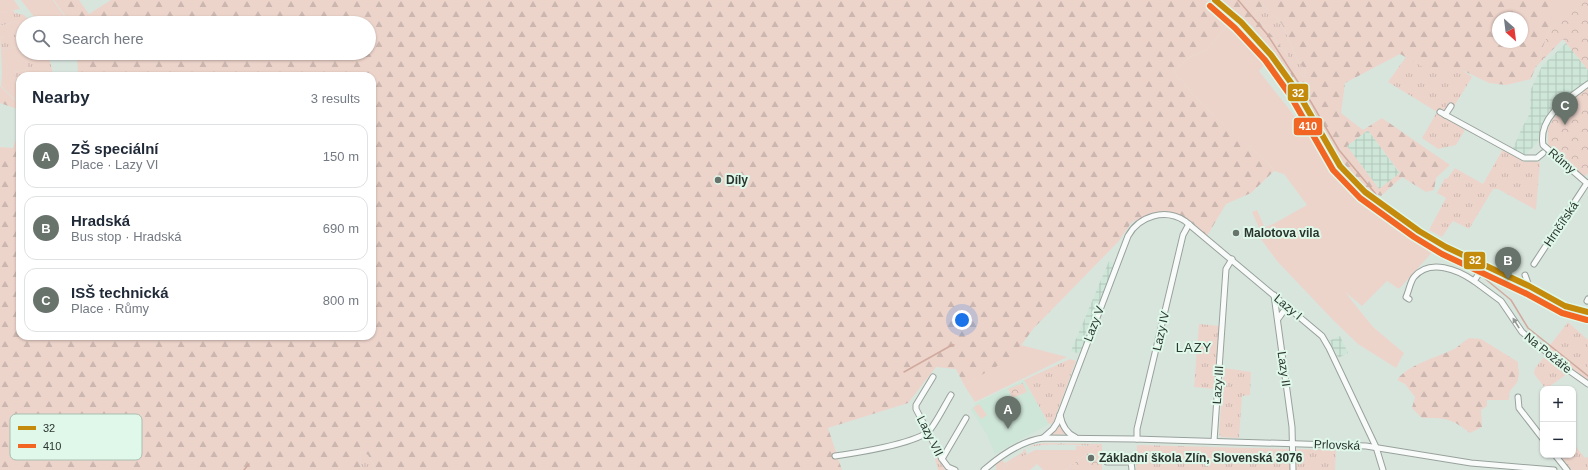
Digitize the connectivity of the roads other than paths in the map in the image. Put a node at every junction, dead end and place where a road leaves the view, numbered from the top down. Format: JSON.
{"nodes":[{"id":1,"x":1215,"y":0,"type":"edge"},
{"id":2,"x":1588,"y":84,"type":"edge"},
{"id":3,"x":1451,"y":106,"type":"dead end"},
{"id":4,"x":1440,"y":112,"type":"dead end"},
{"id":5,"x":1446,"y":115,"type":"junction"},
{"id":6,"x":1543,"y":154,"type":"dead end"},
{"id":7,"x":1587,"y":184,"type":"edge"},
{"id":8,"x":1152,"y":216,"type":"joint"},
{"id":9,"x":1189,"y":224,"type":"junction"},
{"id":10,"x":1232,"y":259,"type":"junction"},
{"id":11,"x":1534,"y":264,"type":"dead end"},
{"id":12,"x":1479,"y":274,"type":"junction"},
{"id":13,"x":1525,"y":275,"type":"dead end"},
{"id":14,"x":1529,"y":286,"type":"junction"},
{"id":15,"x":1274,"y":295,"type":"junction"},
{"id":16,"x":1409,"y":300,"type":"dead end"},
{"id":17,"x":1292,"y":311,"type":"junction"},
{"id":18,"x":1588,"y":312,"type":"edge"},
{"id":19,"x":1278,"y":321,"type":"junction"},
{"id":20,"x":933,"y":377,"type":"dead end"},
{"id":21,"x":1588,"y":384,"type":"edge"},
{"id":22,"x":951,"y":395,"type":"dead end"},
{"id":23,"x":1518,"y":397,"type":"dead end"},
{"id":24,"x":1060,"y":414,"type":"junction"},
{"id":25,"x":966,"y":418,"type":"dead end"},
{"id":26,"x":929,"y":432,"type":"junction"},
{"id":27,"x":1540,"y":435,"type":"edge"},
{"id":28,"x":1043,"y":438,"type":"junction"},
{"id":29,"x":1078,"y":438,"type":"junction"},
{"id":30,"x":1137,"y":439,"type":"junction"},
{"id":31,"x":1214,"y":441,"type":"junction"},
{"id":32,"x":1293,"y":443,"type":"junction"},
{"id":33,"x":1376,"y":447,"type":"junction"},
{"id":34,"x":835,"y":456,"type":"dead end"},
{"id":35,"x":1557,"y":458,"type":"edge"},
{"id":36,"x":942,"y":459,"type":"junction"},
{"id":37,"x":1107,"y":462,"type":"dead end"},
{"id":38,"x":991,"y":463,"type":"junction"},
{"id":39,"x":955,"y":470,"type":"edge"},
{"id":40,"x":984,"y":470,"type":"edge"},
{"id":41,"x":994,"y":470,"type":"edge"},
{"id":42,"x":1132,"y":470,"type":"edge"},
{"id":43,"x":1293,"y":470,"type":"edge"},
{"id":44,"x":1383,"y":470,"type":"edge"},
{"id":45,"x":1554,"y":470,"type":"edge"},
{"id":46,"x":1567,"y":470,"type":"edge"}],
"edges":[{"from":1,"to":12,"type":"street"},
{"from":2,"to":7,"type":"street","name":"Růmy"},
{"from":3,"to":5,"type":"street"},
{"from":4,"to":5,"type":"street"},
{"from":5,"to":6,"type":"street"},
{"from":7,"to":11,"type":"street","name":"Hrnčířská"},
{"from":8,"to":9,"type":"street","name":"Lazy I"},
{"from":8,"to":24,"type":"street","name":"Lazy V"},
{"from":9,"to":10,"type":"street","name":"Lazy I"},
{"from":9,"to":30,"type":"street","name":"Lazy IV"},
{"from":10,"to":15,"type":"street","name":"Lazy I"},
{"from":10,"to":31,"type":"street","name":"Lazy III"},
{"from":12,"to":14,"type":"street"},
{"from":12,"to":16,"type":"street","name":"Na Požáře"},
{"from":21,"to":12,"type":"street","name":"Na Požáře","one_way":true},
{"from":13,"to":14,"type":"street"},
{"from":14,"to":18,"type":"street"},
{"from":15,"to":17,"type":"street","name":"Lazy I"},
{"from":15,"to":19,"type":"street","name":"Lazy II"},
{"from":17,"to":19,"type":"street"},
{"from":17,"to":33,"type":"street","name":"Lazy I"},
{"from":19,"to":32,"type":"street","name":"Lazy II"},
{"from":20,"to":26,"type":"street","name":"Lazy VII"},
{"from":22,"to":26,"type":"street"},
{"from":23,"to":27,"type":"street"},
{"from":24,"to":28,"type":"street","name":"Lazy V"},
{"from":24,"to":29,"type":"street"},
{"from":25,"to":36,"type":"street"},
{"from":26,"to":34,"type":"street"},
{"from":26,"to":36,"type":"street","name":"Lazy VII"},
{"from":28,"to":29,"type":"street","name":"Prlovská"},
{"from":28,"to":38,"type":"street","name":"Prlovská"},
{"from":29,"to":30,"type":"street","name":"Prlovská"},
{"from":30,"to":31,"type":"street","name":"Prlovská"},
{"from":31,"to":32,"type":"street","name":"Prlovská"},
{"from":32,"to":33,"type":"street","name":"Prlovská"},
{"from":32,"to":43,"type":"street","name":"Lazy II"},
{"from":33,"to":44,"type":"street","name":"Lazy I"},
{"from":33,"to":45,"type":"street","name":"Prlovská"},
{"from":35,"to":46,"type":"street"},
{"from":36,"to":39,"type":"street","name":"Lazy VII"},
{"from":37,"to":42,"type":"street"},
{"from":38,"to":40,"type":"street","name":"Prlovská"},
{"from":38,"to":41,"type":"street"}]}
